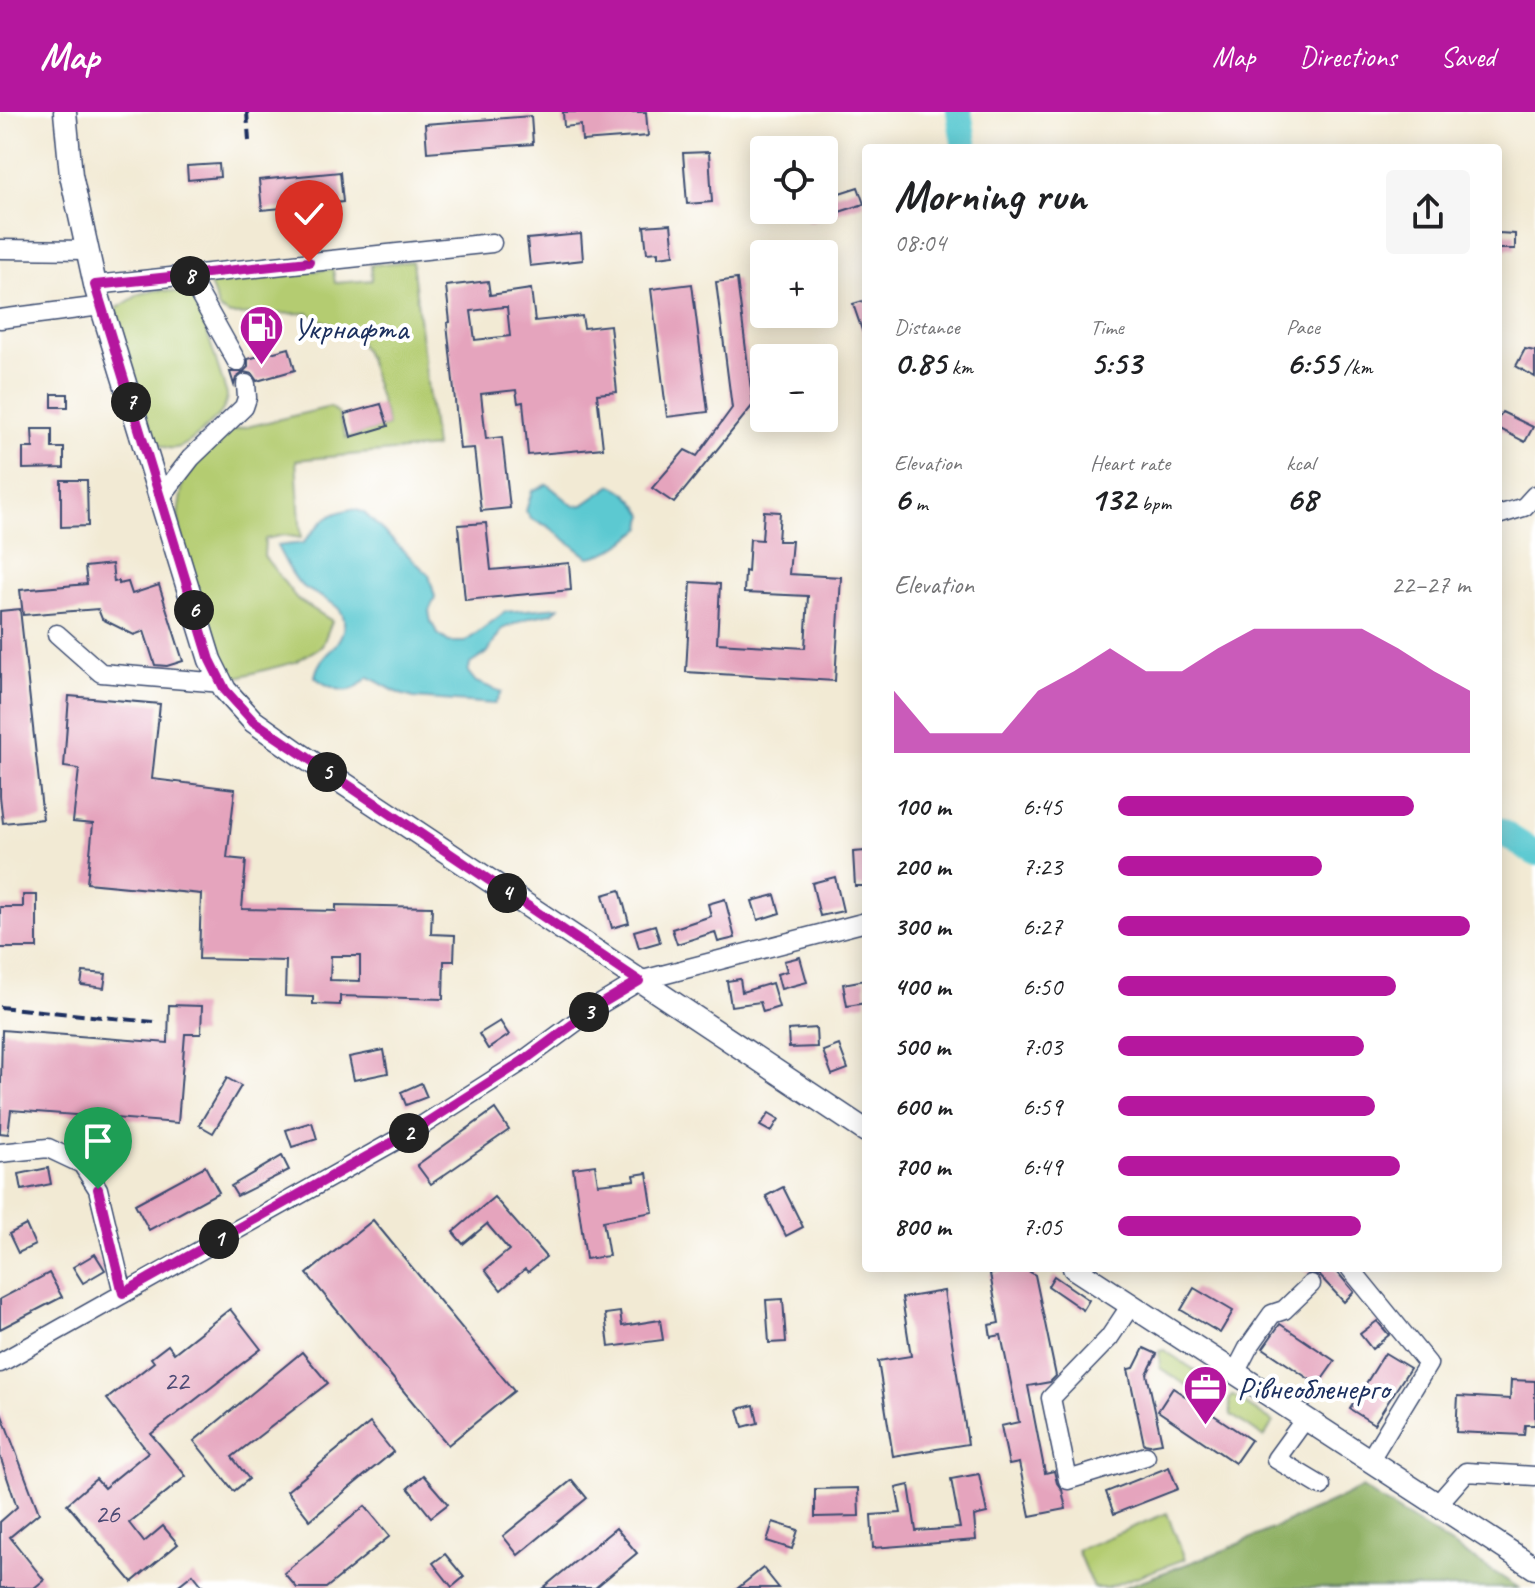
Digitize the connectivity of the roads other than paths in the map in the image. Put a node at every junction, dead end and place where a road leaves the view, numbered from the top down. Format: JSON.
{"nodes":[{"id":1,"x":65,"y":112,"type":"edge"},
{"id":2,"x":492,"y":243,"type":"dead end"},
{"id":3,"x":0,"y":249,"type":"edge"},
{"id":4,"x":88,"y":250,"type":"junction"},
{"id":5,"x":189,"y":276,"type":"junction"},
{"id":6,"x":98,"y":296,"type":"junction"},
{"id":7,"x":0,"y":319,"type":"edge"},
{"id":8,"x":237,"y":362,"type":"dead end"},
{"id":9,"x":246,"y":384,"type":"dead end"},
{"id":10,"x":1535,"y":495,"type":"edge"},
{"id":11,"x":160,"y":498,"type":"junction"},
{"id":12,"x":1502,"y":514,"type":"edge"},
{"id":13,"x":57,"y":634,"type":"dead end"},
{"id":14,"x":222,"y":683,"type":"junction"},
{"id":15,"x":862,"y":923,"type":"edge"},
{"id":16,"x":639,"y":981,"type":"junction"},
{"id":17,"x":862,"y":1128,"type":"edge"},
{"id":18,"x":0,"y":1153,"type":"edge"},
{"id":19,"x":1080,"y":1272,"type":"edge"},
{"id":20,"x":1353,"y":1272,"type":"edge"},
{"id":21,"x":1311,"y":1284,"type":"dead end"},
{"id":22,"x":123,"y":1293,"type":"junction"},
{"id":23,"x":1131,"y":1305,"type":"junction"},
{"id":24,"x":0,"y":1363,"type":"edge"},
{"id":25,"x":1235,"y":1373,"type":"junction"},
{"id":26,"x":1305,"y":1419,"type":"junction"},
{"id":27,"x":1146,"y":1456,"type":"dead end"},
{"id":28,"x":1369,"y":1461,"type":"junction"},
{"id":29,"x":1535,"y":1476,"type":"edge"},
{"id":30,"x":1321,"y":1486,"type":"dead end"},
{"id":31,"x":1437,"y":1505,"type":"junction"},
{"id":32,"x":1535,"y":1568,"type":"edge"}],
"edges":[{"from":1,"to":4,"type":"main road"},
{"from":2,"to":5,"type":"street"},
{"from":3,"to":4,"type":"street"},
{"from":4,"to":6,"type":"main road"},
{"from":5,"to":6,"type":"street"},
{"from":5,"to":8,"type":"street"},
{"from":6,"to":7,"type":"street"},
{"from":6,"to":11,"type":"main road"},
{"from":9,"to":11,"type":"street"},
{"from":10,"to":12,"type":"street"},
{"from":11,"to":14,"type":"main road"},
{"from":13,"to":14,"type":"street"},
{"from":14,"to":16,"type":"main road"},
{"from":15,"to":16,"type":"street"},
{"from":16,"to":17,"type":"main road"},
{"from":16,"to":22,"type":"street"},
{"from":18,"to":22,"type":"street"},
{"from":19,"to":23,"type":"main road"},
{"from":20,"to":28,"type":"street"},
{"from":21,"to":25,"type":"street"},
{"from":22,"to":24,"type":"street"},
{"from":23,"to":25,"type":"main road"},
{"from":23,"to":27,"type":"street"},
{"from":25,"to":26,"type":"main road"},
{"from":26,"to":28,"type":"main road"},
{"from":26,"to":30,"type":"street"},
{"from":28,"to":31,"type":"main road"},
{"from":29,"to":31,"type":"street"},
{"from":31,"to":32,"type":"main road"}]}
